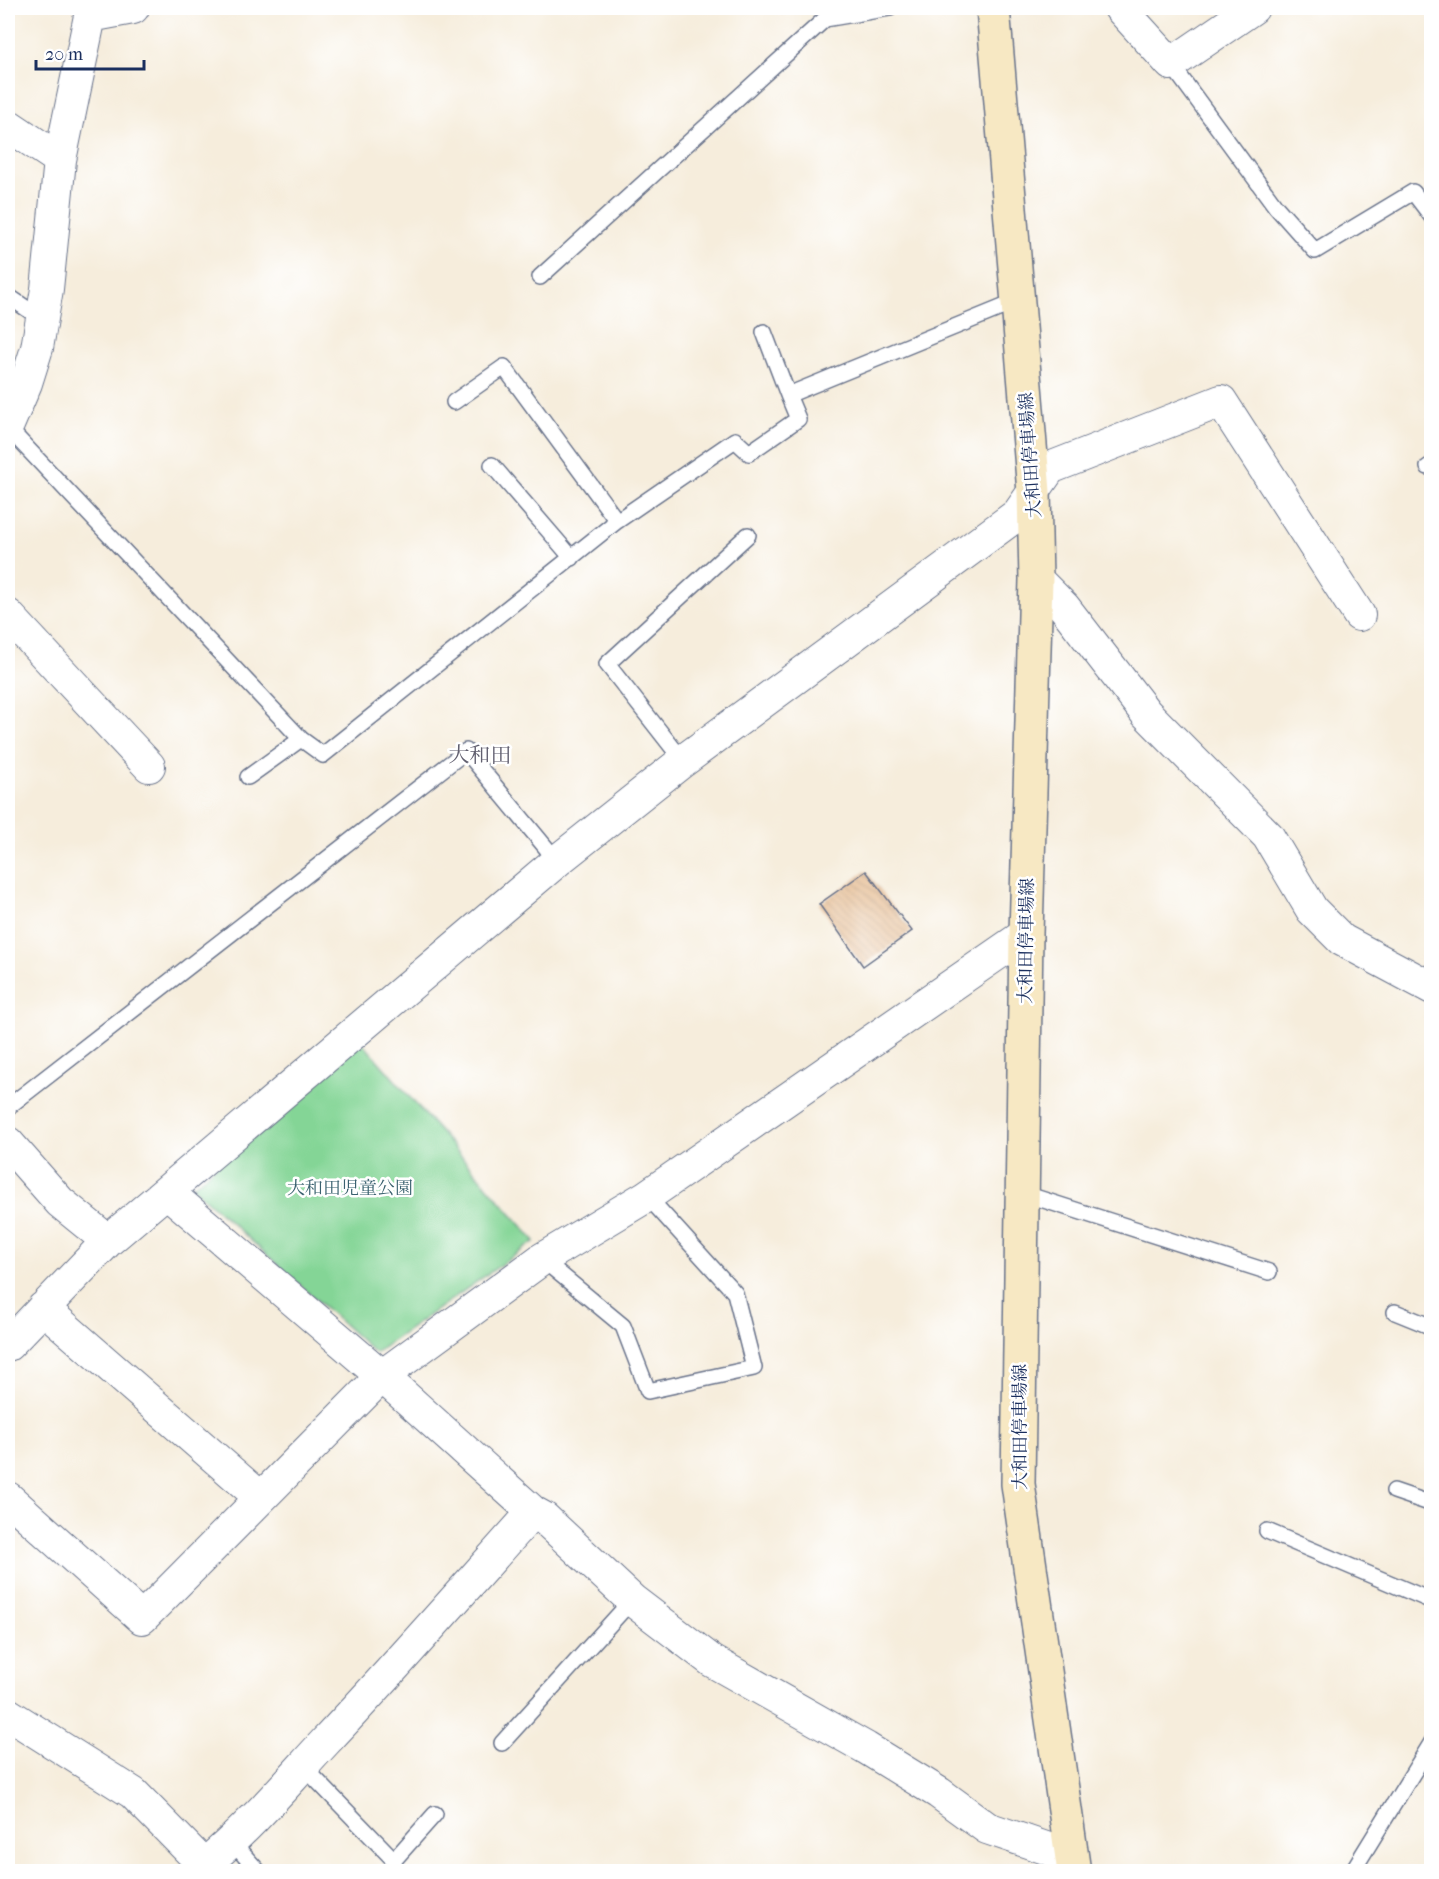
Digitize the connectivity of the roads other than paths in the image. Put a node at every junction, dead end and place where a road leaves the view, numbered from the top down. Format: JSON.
{"nodes":[{"id":1,"x":134,"y":8,"type":"edge"},
{"id":2,"x":891,"y":8,"type":"edge"},
{"id":3,"x":993,"y":8,"type":"edge"},
{"id":4,"x":1120,"y":8,"type":"edge"},
{"id":5,"x":1253,"y":8,"type":"edge"},
{"id":6,"x":88,"y":10,"type":"edge"},
{"id":7,"x":1171,"y":64,"type":"junction"},
{"id":8,"x":8,"y":125,"type":"edge"},
{"id":9,"x":60,"y":160,"type":"junction"},
{"id":10,"x":1431,"y":217,"type":"edge"},
{"id":11,"x":540,"y":277,"type":"dead end"},
{"id":12,"x":8,"y":296,"type":"edge"},
{"id":13,"x":1018,"y":301,"type":"junction"},
{"id":14,"x":42,"y":319,"type":"junction"},
{"id":15,"x":764,"y":332,"type":"dead end"},
{"id":16,"x":788,"y":395,"type":"junction"},
{"id":17,"x":454,"y":402,"type":"dead end"},
{"id":18,"x":8,"y":427,"type":"edge"},
{"id":19,"x":492,"y":465,"type":"dead end"},
{"id":20,"x":1034,"y":492,"type":"junction"},
{"id":21,"x":617,"y":521,"type":"junction"},
{"id":22,"x":748,"y":535,"type":"dead end"},
{"id":23,"x":572,"y":558,"type":"junction"},
{"id":24,"x":1036,"y":579,"type":"junction"},
{"id":25,"x":8,"y":615,"type":"edge"},
{"id":26,"x":1359,"y":615,"type":"dead end"},
{"id":27,"x":301,"y":739,"type":"junction"},
{"id":28,"x":683,"y":761,"type":"junction"},
{"id":29,"x":149,"y":766,"type":"dead end"},
{"id":30,"x":248,"y":777,"type":"dead end"},
{"id":31,"x":557,"y":861,"type":"junction"},
{"id":32,"x":1026,"y":934,"type":"junction"},
{"id":33,"x":1431,"y":988,"type":"edge"},
{"id":34,"x":8,"y":1107,"type":"edge"},
{"id":35,"x":8,"y":1143,"type":"edge"},
{"id":36,"x":167,"y":1192,"type":"junction"},
{"id":37,"x":1022,"y":1193,"type":"junction"},
{"id":38,"x":647,"y":1196,"type":"junction"},
{"id":39,"x":108,"y":1241,"type":"junction"},
{"id":40,"x":542,"y":1259,"type":"junction"},
{"id":41,"x":1269,"y":1272,"type":"dead end"},
{"id":42,"x":44,"y":1308,"type":"junction"},
{"id":43,"x":1395,"y":1312,"type":"dead end"},
{"id":44,"x":1431,"y":1328,"type":"edge"},
{"id":45,"x":8,"y":1345,"type":"edge"},
{"id":46,"x":382,"y":1376,"type":"junction"},
{"id":47,"x":1394,"y":1491,"type":"dead end"},
{"id":48,"x":8,"y":1498,"type":"edge"},
{"id":49,"x":261,"y":1498,"type":"junction"},
{"id":50,"x":1431,"y":1504,"type":"edge"},
{"id":51,"x":533,"y":1512,"type":"junction"},
{"id":52,"x":1267,"y":1531,"type":"dead end"},
{"id":53,"x":632,"y":1600,"type":"junction"},
{"id":54,"x":1431,"y":1601,"type":"edge"},
{"id":55,"x":8,"y":1714,"type":"edge"},
{"id":56,"x":1431,"y":1742,"type":"edge"},
{"id":57,"x":502,"y":1743,"type":"dead end"},
{"id":58,"x":303,"y":1766,"type":"junction"},
{"id":59,"x":435,"y":1814,"type":"dead end"},
{"id":60,"x":232,"y":1842,"type":"junction"},
{"id":61,"x":1073,"y":1864,"type":"edge"},
{"id":62,"x":259,"y":1872,"type":"edge"},
{"id":63,"x":1352,"y":1872,"type":"edge"}],
"edges":[{"from":1,"to":6,"type":"street"},
{"from":2,"to":11,"type":"lane"},
{"from":3,"to":13,"type":"main road","name":"大和田停車場線"},
{"from":4,"to":7,"type":"street"},
{"from":5,"to":7,"type":"street"},
{"from":6,"to":9,"type":"street"},
{"from":7,"to":10,"type":"lane"},
{"from":8,"to":9,"type":"street"},
{"from":9,"to":14,"type":"street"},
{"from":12,"to":14,"type":"lane"},
{"from":13,"to":16,"type":"lane"},
{"from":13,"to":20,"type":"main road","name":"大和田停車場線"},
{"from":14,"to":18,"type":"street"},
{"from":15,"to":16,"type":"lane"},
{"from":16,"to":21,"type":"lane"},
{"from":17,"to":21,"type":"lane"},
{"from":18,"to":27,"type":"lane"},
{"from":19,"to":23,"type":"lane"},
{"from":20,"to":24,"type":"main road","name":"大和田停車場線"},
{"from":20,"to":26,"type":"street"},
{"from":20,"to":28,"type":"street"},
{"from":21,"to":23,"type":"lane"},
{"from":22,"to":28,"type":"lane"},
{"from":23,"to":27,"type":"lane"},
{"from":24,"to":32,"type":"main road","name":"大和田停車場線"},
{"from":24,"to":33,"type":"street"},
{"from":25,"to":29,"type":"street"},
{"from":27,"to":30,"type":"lane"},
{"from":28,"to":31,"type":"street"},
{"from":31,"to":34,"type":"lane"},
{"from":31,"to":36,"type":"street"},
{"from":32,"to":37,"type":"main road","name":"大和田停車場線"},
{"from":32,"to":38,"type":"street"},
{"from":35,"to":39,"type":"street"},
{"from":36,"to":39,"type":"street"},
{"from":36,"to":46,"type":"street"},
{"from":37,"to":41,"type":"lane"},
{"from":37,"to":61,"type":"main road","name":"大和田停車場線"},
{"from":38,"to":40,"type":"street"},
{"from":38,"to":40,"type":"lane"},
{"from":39,"to":42,"type":"street"},
{"from":40,"to":46,"type":"street"},
{"from":42,"to":45,"type":"street"},
{"from":42,"to":49,"type":"street"},
{"from":43,"to":44,"type":"lane"},
{"from":46,"to":49,"type":"street"},
{"from":46,"to":51,"type":"street"},
{"from":47,"to":50,"type":"lane"},
{"from":48,"to":49,"type":"street"},
{"from":51,"to":53,"type":"street"},
{"from":51,"to":58,"type":"street"},
{"from":52,"to":54,"type":"lane"},
{"from":53,"to":57,"type":"lane"},
{"from":53,"to":61,"type":"street"},
{"from":55,"to":60,"type":"street"},
{"from":56,"to":63,"type":"lane"},
{"from":58,"to":59,"type":"lane"},
{"from":58,"to":60,"type":"street"},
{"from":60,"to":62,"type":"lane"}]}
